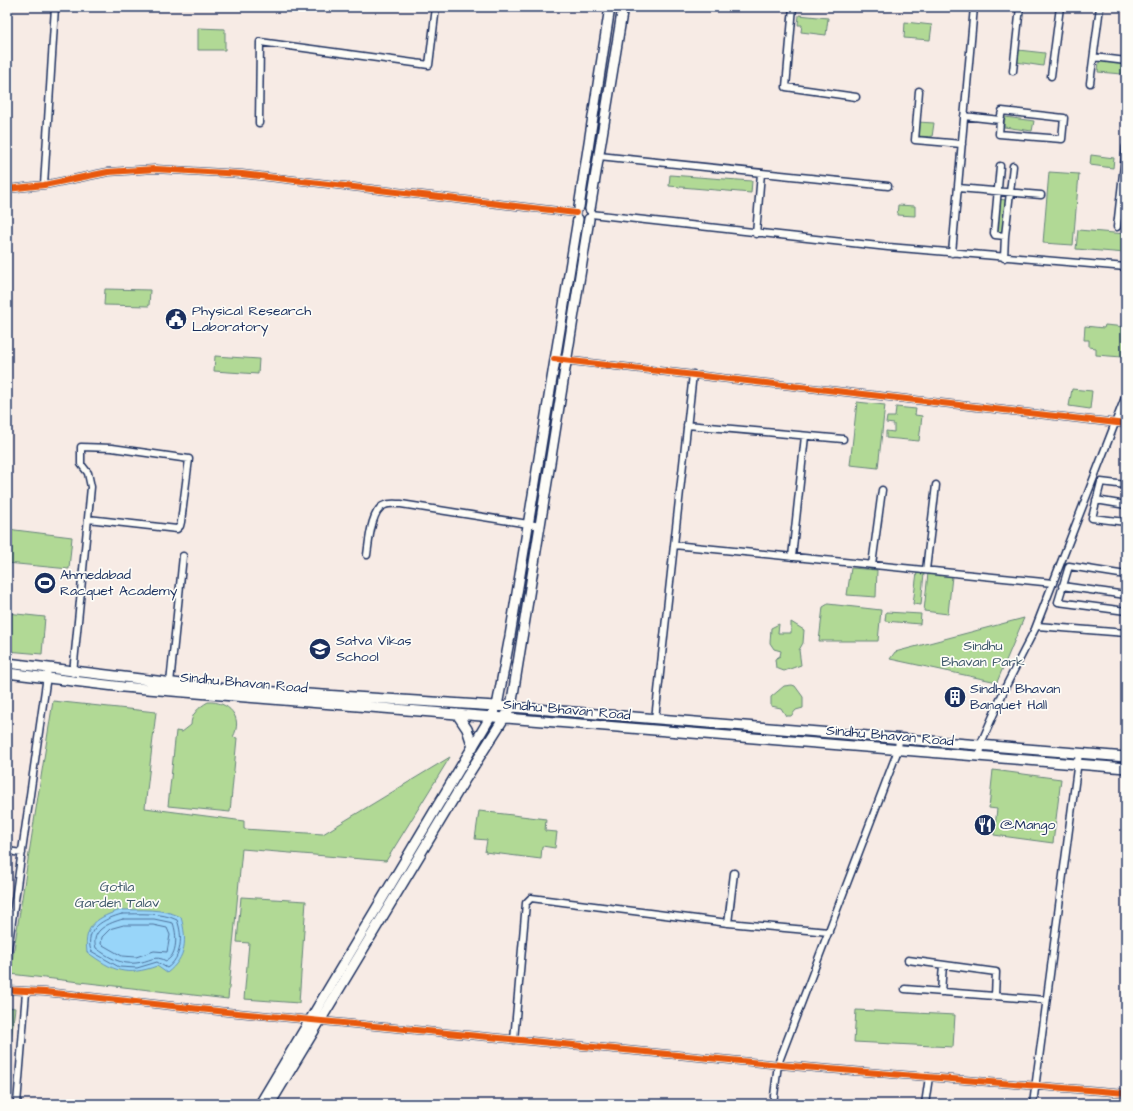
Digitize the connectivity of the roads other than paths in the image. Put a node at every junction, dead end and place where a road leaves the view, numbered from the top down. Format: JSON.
{"nodes":[{"id":1,"x":55,"y":7,"type":"edge"},
{"id":2,"x":436,"y":7,"type":"edge"},
{"id":3,"x":610,"y":7,"type":"edge"},
{"id":4,"x":623,"y":7,"type":"edge"},
{"id":5,"x":793,"y":7,"type":"edge"},
{"id":6,"x":974,"y":7,"type":"edge"},
{"id":7,"x":1020,"y":7,"type":"edge"},
{"id":8,"x":1060,"y":7,"type":"edge"},
{"id":9,"x":1100,"y":7,"type":"edge"},
{"id":10,"x":1094,"y":57,"type":"junction"},
{"id":11,"x":1126,"y":61,"type":"edge"},
{"id":12,"x":1013,"y":71,"type":"dead end"},
{"id":13,"x":1051,"y":76,"type":"dead end"},
{"id":14,"x":1090,"y":83,"type":"dead end"},
{"id":15,"x":919,"y":91,"type":"dead end"},
{"id":16,"x":856,"y":97,"type":"dead end"},
{"id":17,"x":964,"y":116,"type":"junction"},
{"id":18,"x":1000,"y":120,"type":"junction"},
{"id":19,"x":259,"y":123,"type":"dead end"},
{"id":20,"x":962,"y":144,"type":"junction"},
{"id":21,"x":1126,"y":147,"type":"edge"},
{"id":22,"x":599,"y":156,"type":"junction"},
{"id":23,"x":1000,"y":166,"type":"dead end"},
{"id":24,"x":1012,"y":166,"type":"dead end"},
{"id":25,"x":761,"y":173,"type":"junction"},
{"id":26,"x":44,"y":185,"type":"junction"},
{"id":27,"x":888,"y":186,"type":"dead end"},
{"id":28,"x":958,"y":188,"type":"junction"},
{"id":29,"x":7,"y":189,"type":"edge"},
{"id":30,"x":998,"y":191,"type":"junction"},
{"id":31,"x":1010,"y":192,"type":"junction"},
{"id":32,"x":1041,"y":194,"type":"dead end"},
{"id":33,"x":1123,"y":201,"type":"edge"},
{"id":34,"x":577,"y":213,"type":"junction"},
{"id":35,"x":590,"y":214,"type":"junction"},
{"id":36,"x":1117,"y":227,"type":"dead end"},
{"id":37,"x":756,"y":234,"type":"junction"},
{"id":38,"x":1005,"y":236,"type":"junction"},
{"id":39,"x":952,"y":253,"type":"junction"},
{"id":40,"x":1004,"y":258,"type":"junction"},
{"id":41,"x":1126,"y":267,"type":"edge"},
{"id":42,"x":554,"y":359,"type":"junction"},
{"id":43,"x":567,"y":360,"type":"junction"},
{"id":44,"x":693,"y":374,"type":"junction"},
{"id":45,"x":1126,"y":395,"type":"edge"},
{"id":46,"x":1115,"y":422,"type":"junction"},
{"id":47,"x":1126,"y":424,"type":"edge"},
{"id":48,"x":687,"y":425,"type":"junction"},
{"id":49,"x":805,"y":436,"type":"junction"},
{"id":50,"x":843,"y":439,"type":"dead end"},
{"id":51,"x":936,"y":485,"type":"dead end"},
{"id":52,"x":1126,"y":485,"type":"edge"},
{"id":53,"x":882,"y":490,"type":"dead end"},
{"id":54,"x":1096,"y":500,"type":"junction"},
{"id":55,"x":1126,"y":505,"type":"edge"},
{"id":56,"x":1078,"y":517,"type":"junction"},
{"id":57,"x":1092,"y":518,"type":"junction"},
{"id":58,"x":88,"y":519,"type":"junction"},
{"id":59,"x":1126,"y":522,"type":"edge"},
{"id":60,"x":528,"y":524,"type":"junction"},
{"id":61,"x":541,"y":526,"type":"junction"},
{"id":62,"x":674,"y":545,"type":"junction"},
{"id":63,"x":367,"y":555,"type":"dead end"},
{"id":64,"x":183,"y":556,"type":"dead end"},
{"id":65,"x":792,"y":557,"type":"junction"},
{"id":66,"x":872,"y":565,"type":"junction"},
{"id":67,"x":926,"y":570,"type":"junction"},
{"id":68,"x":1126,"y":574,"type":"edge"},
{"id":69,"x":1053,"y":583,"type":"junction"},
{"id":70,"x":1062,"y":586,"type":"junction"},
{"id":71,"x":1126,"y":595,"type":"edge"},
{"id":72,"x":1126,"y":611,"type":"edge"},
{"id":73,"x":1036,"y":626,"type":"junction"},
{"id":74,"x":1126,"y":633,"type":"edge"},
{"id":75,"x":7,"y":664,"type":"edge"},
{"id":76,"x":7,"y":673,"type":"edge"},
{"id":77,"x":47,"y":673,"type":"junction"},
{"id":78,"x":73,"y":676,"type":"junction"},
{"id":79,"x":170,"y":683,"type":"junction"},
{"id":80,"x":497,"y":706,"type":"junction"},
{"id":81,"x":511,"y":707,"type":"junction"},
{"id":82,"x":456,"y":714,"type":"junction"},
{"id":83,"x":491,"y":718,"type":"junction"},
{"id":84,"x":504,"y":718,"type":"junction"},
{"id":85,"x":654,"y":719,"type":"junction"},
{"id":86,"x":899,"y":738,"type":"junction"},
{"id":87,"x":981,"y":745,"type":"junction"},
{"id":88,"x":473,"y":747,"type":"junction"},
{"id":89,"x":898,"y":750,"type":"junction"},
{"id":90,"x":1078,"y":753,"type":"junction"},
{"id":91,"x":980,"y":757,"type":"junction"},
{"id":92,"x":1126,"y":757,"type":"edge"},
{"id":93,"x":1078,"y":764,"type":"junction"},
{"id":94,"x":1126,"y":768,"type":"edge"},
{"id":95,"x":7,"y":851,"type":"edge"},
{"id":96,"x":22,"y":853,"type":"junction"},
{"id":97,"x":734,"y":873,"type":"dead end"},
{"id":98,"x":728,"y":923,"type":"junction"},
{"id":99,"x":829,"y":932,"type":"junction"},
{"id":100,"x":7,"y":956,"type":"edge"},
{"id":101,"x":908,"y":960,"type":"dead end"},
{"id":102,"x":943,"y":965,"type":"junction"},
{"id":103,"x":905,"y":989,"type":"dead end"},
{"id":104,"x":7,"y":990,"type":"edge"},
{"id":105,"x":26,"y":992,"type":"junction"},
{"id":106,"x":941,"y":992,"type":"junction"},
{"id":107,"x":995,"y":996,"type":"junction"},
{"id":108,"x":1046,"y":1000,"type":"junction"},
{"id":109,"x":310,"y":1019,"type":"junction"},
{"id":110,"x":320,"y":1020,"type":"junction"},
{"id":111,"x":514,"y":1040,"type":"junction"},
{"id":112,"x":778,"y":1064,"type":"junction"},
{"id":113,"x":929,"y":1077,"type":"junction"},
{"id":114,"x":1035,"y":1086,"type":"junction"},
{"id":115,"x":1126,"y":1094,"type":"edge"},
{"id":116,"x":17,"y":1104,"type":"edge"},
{"id":117,"x":260,"y":1104,"type":"edge"},
{"id":118,"x":270,"y":1104,"type":"edge"},
{"id":119,"x":773,"y":1104,"type":"edge"},
{"id":120,"x":926,"y":1104,"type":"edge"},
{"id":121,"x":1033,"y":1104,"type":"edge"}],
"edges":[{"from":1,"to":26,"type":"street"},
{"from":2,"to":19,"type":"street"},
{"from":3,"to":34,"type":"main road"},
{"from":4,"to":22,"type":"main road"},
{"from":5,"to":16,"type":"street"},
{"from":6,"to":17,"type":"street"},
{"from":7,"to":12,"type":"street"},
{"from":8,"to":13,"type":"street"},
{"from":9,"to":10,"type":"street"},
{"from":10,"to":11,"type":"street"},
{"from":10,"to":14,"type":"street"},
{"from":15,"to":20,"type":"street"},
{"from":17,"to":18,"type":"street"},
{"from":17,"to":20,"type":"street"},
{"from":18,"to":18,"type":"street"},
{"from":20,"to":28,"type":"street"},
{"from":21,"to":33,"type":"street"},
{"from":22,"to":25,"type":"street"},
{"from":22,"to":35,"type":"main road"},
{"from":23,"to":30,"type":"street"},
{"from":24,"to":31,"type":"street"},
{"from":25,"to":27,"type":"street"},
{"from":25,"to":37,"type":"street"},
{"from":26,"to":29,"type":"street"},
{"from":26,"to":34,"type":"street"},
{"from":28,"to":30,"type":"street"},
{"from":28,"to":39,"type":"street"},
{"from":30,"to":31,"type":"street"},
{"from":30,"to":38,"type":"street"},
{"from":31,"to":32,"type":"street"},
{"from":31,"to":38,"type":"street"},
{"from":33,"to":36,"type":"street"},
{"from":34,"to":35,"type":"main road"},
{"from":34,"to":35,"type":"main road"},
{"from":34,"to":42,"type":"main road"},
{"from":35,"to":37,"type":"street"},
{"from":35,"to":43,"type":"main road"},
{"from":37,"to":39,"type":"street"},
{"from":38,"to":40,"type":"street"},
{"from":39,"to":40,"type":"street"},
{"from":40,"to":41,"type":"street"},
{"from":42,"to":43,"type":"street"},
{"from":42,"to":60,"type":"main road"},
{"from":43,"to":44,"type":"street"},
{"from":43,"to":61,"type":"main road"},
{"from":44,"to":46,"type":"street"},
{"from":44,"to":48,"type":"street"},
{"from":45,"to":46,"type":"street"},
{"from":46,"to":47,"type":"street"},
{"from":46,"to":56,"type":"street"},
{"from":48,"to":49,"type":"street"},
{"from":48,"to":62,"type":"street"},
{"from":49,"to":50,"type":"street"},
{"from":49,"to":65,"type":"street"},
{"from":51,"to":67,"type":"street"},
{"from":52,"to":54,"type":"street"},
{"from":53,"to":66,"type":"street"},
{"from":54,"to":55,"type":"street"},
{"from":54,"to":57,"type":"street"},
{"from":56,"to":57,"type":"street"},
{"from":56,"to":69,"type":"street"},
{"from":57,"to":59,"type":"street"},
{"from":58,"to":58,"type":"street"},
{"from":58,"to":78,"type":"street"},
{"from":60,"to":61,"type":"street"},
{"from":60,"to":63,"type":"street"},
{"from":60,"to":80,"type":"main road"},
{"from":61,"to":81,"type":"main road"},
{"from":62,"to":65,"type":"street"},
{"from":62,"to":85,"type":"street"},
{"from":64,"to":79,"type":"street"},
{"from":65,"to":66,"type":"street"},
{"from":66,"to":67,"type":"street"},
{"from":67,"to":69,"type":"street"},
{"from":68,"to":70,"type":"street"},
{"from":69,"to":73,"type":"street"},
{"from":70,"to":71,"type":"street"},
{"from":70,"to":72,"type":"street"},
{"from":73,"to":74,"type":"street"},
{"from":73,"to":87,"type":"street"},
{"from":75,"to":77,"type":"main road","name":"Sindhu Bhavan Road"},
{"from":76,"to":77,"type":"main road","name":"Sindhu Bhavan Road"},
{"from":77,"to":78,"type":"main road","name":"Sindhu Bhavan Road"},
{"from":77,"to":96,"type":"street"},
{"from":78,"to":79,"type":"main road","name":"Sindhu Bhavan Road"},
{"from":78,"to":82,"type":"main road","name":"Sindhu Bhavan Road"},
{"from":79,"to":80,"type":"main road","name":"Sindhu Bhavan Road"},
{"from":80,"to":81,"type":"main road","name":"Sindhu Bhavan Road"},
{"from":80,"to":83,"type":"main road"},
{"from":81,"to":84,"type":"main road"},
{"from":81,"to":85,"type":"main road","name":"Sindhu Bhavan Road"},
{"from":82,"to":83,"type":"main road","name":"Sindhu Bhavan Road"},
{"from":82,"to":88,"type":"main road"},
{"from":83,"to":84,"type":"main road","name":"Sindhu Bhavan Road"},
{"from":83,"to":88,"type":"main road"},
{"from":84,"to":89,"type":"main road","name":"Sindhu Bhavan Road"},
{"from":84,"to":110,"type":"main road"},
{"from":85,"to":86,"type":"main road","name":"Sindhu Bhavan Road"},
{"from":86,"to":87,"type":"main road","name":"Sindhu Bhavan Road"},
{"from":86,"to":89,"type":"street"},
{"from":87,"to":90,"type":"main road","name":"Sindhu Bhavan Road"},
{"from":87,"to":91,"type":"street"},
{"from":88,"to":109,"type":"main road"},
{"from":89,"to":91,"type":"main road","name":"Sindhu Bhavan Road"},
{"from":89,"to":99,"type":"street"},
{"from":90,"to":92,"type":"main road","name":"Sindhu Bhavan Road"},
{"from":90,"to":93,"type":"street"},
{"from":91,"to":93,"type":"main road","name":"Sindhu Bhavan Road"},
{"from":93,"to":94,"type":"main road","name":"Sindhu Bhavan Road"},
{"from":93,"to":108,"type":"street"},
{"from":95,"to":96,"type":"street"},
{"from":96,"to":100,"type":"street"},
{"from":97,"to":98,"type":"street"},
{"from":98,"to":99,"type":"street"},
{"from":98,"to":111,"type":"street"},
{"from":99,"to":112,"type":"street"},
{"from":101,"to":102,"type":"street"},
{"from":102,"to":106,"type":"street"},
{"from":102,"to":107,"type":"street"},
{"from":103,"to":106,"type":"street"},
{"from":104,"to":105,"type":"street"},
{"from":105,"to":109,"type":"street"},
{"from":105,"to":116,"type":"street"},
{"from":106,"to":107,"type":"street"},
{"from":107,"to":108,"type":"street"},
{"from":108,"to":114,"type":"street"},
{"from":109,"to":110,"type":"street"},
{"from":109,"to":117,"type":"main road"},
{"from":110,"to":111,"type":"street"},
{"from":110,"to":118,"type":"main road"},
{"from":111,"to":112,"type":"street"},
{"from":112,"to":113,"type":"street"},
{"from":112,"to":119,"type":"street"},
{"from":113,"to":114,"type":"street"},
{"from":113,"to":120,"type":"street"},
{"from":114,"to":115,"type":"street"},
{"from":114,"to":121,"type":"street"}]}
